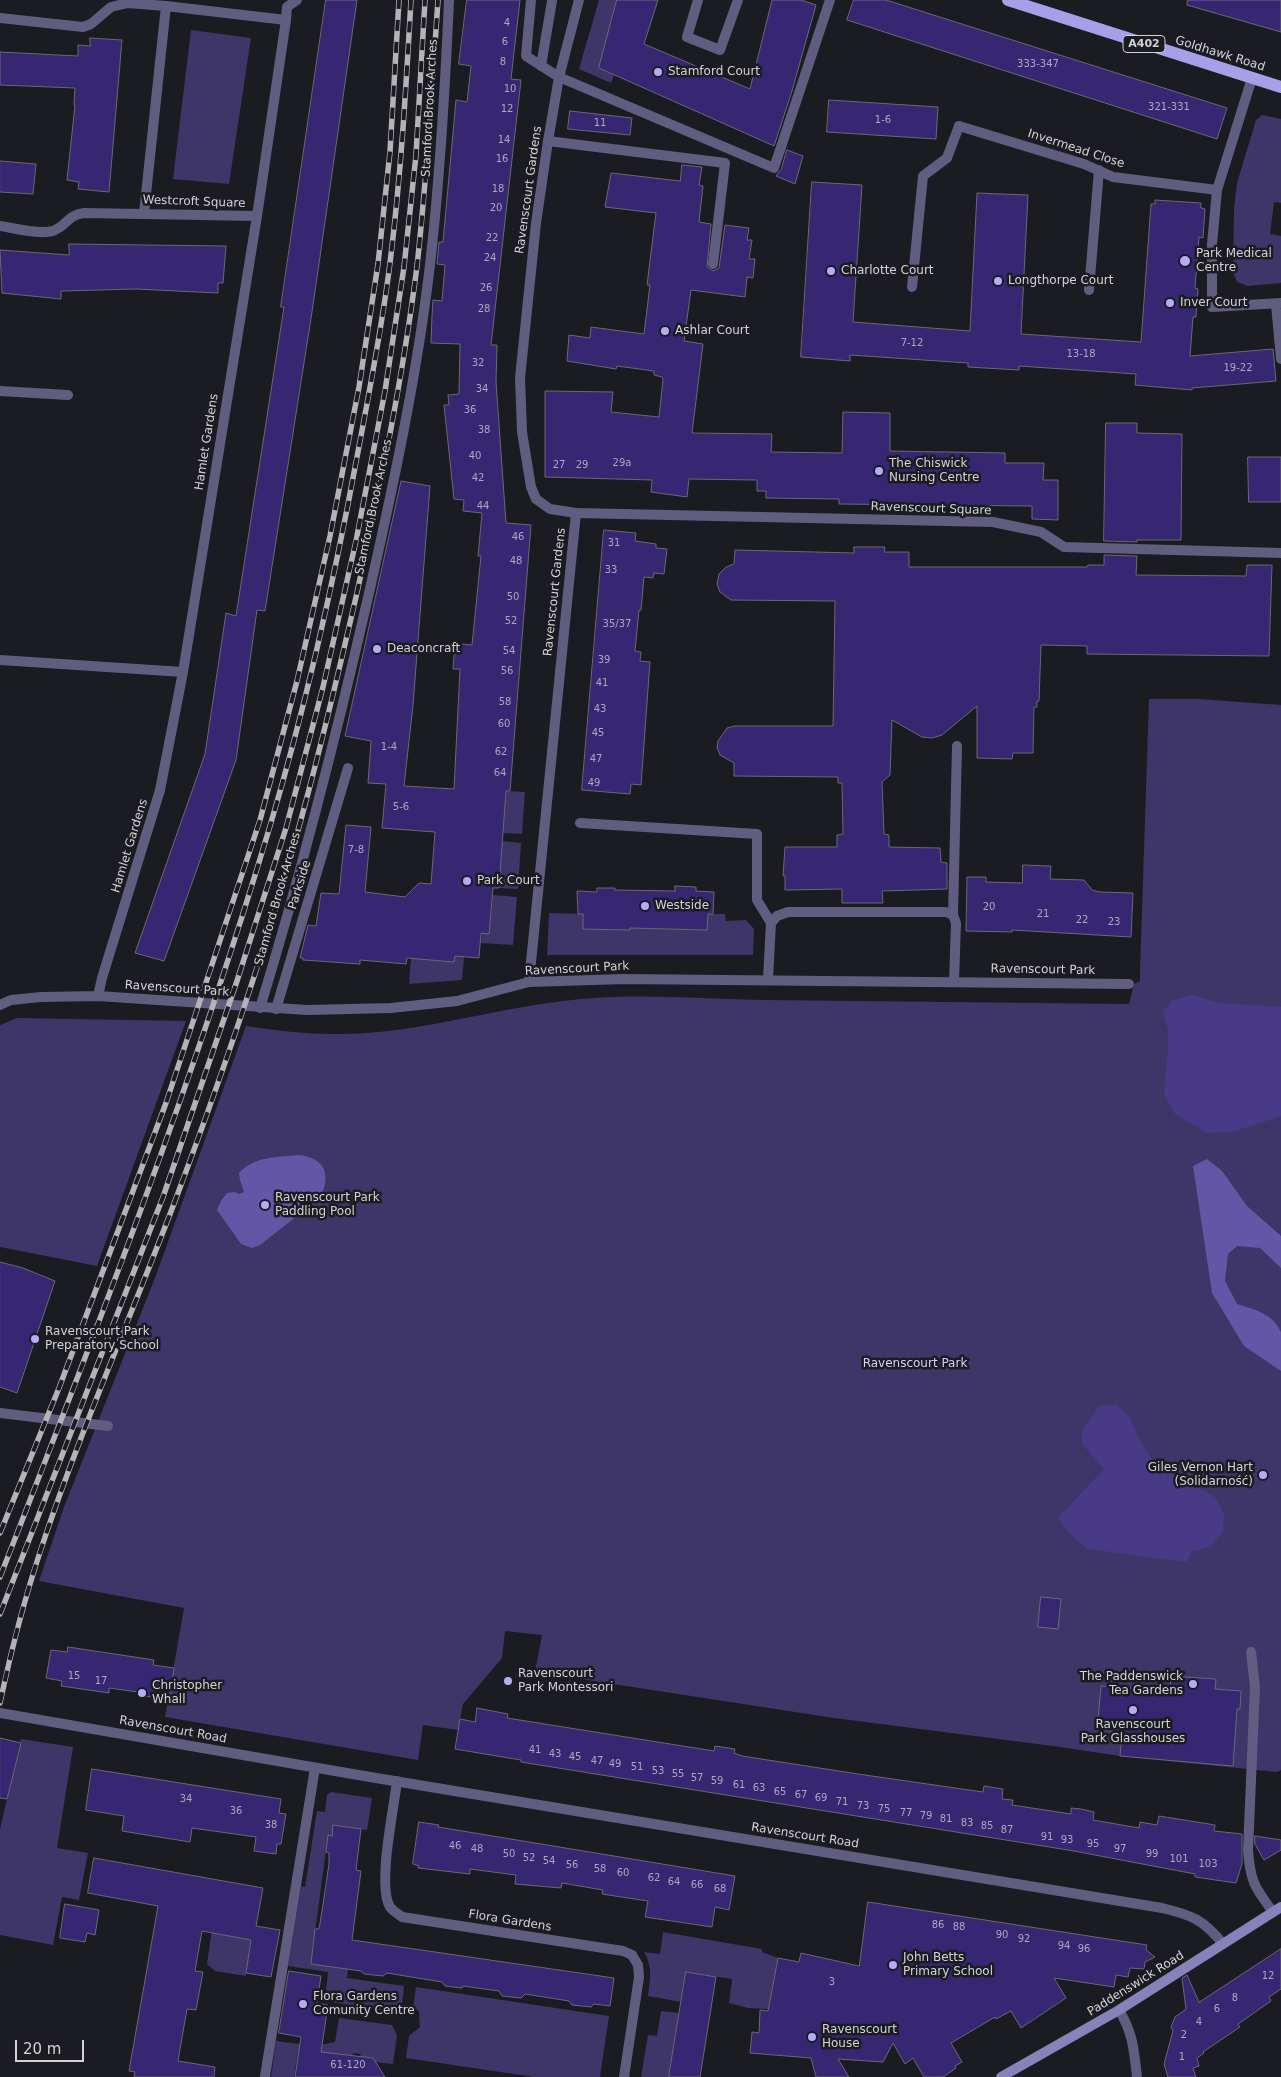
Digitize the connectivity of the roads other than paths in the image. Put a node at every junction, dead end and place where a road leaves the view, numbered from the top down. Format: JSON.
{"nodes":[{"id":1,"x":297,"y":0,"type":"edge"},
{"id":2,"x":449,"y":0,"type":"edge"},
{"id":3,"x":531,"y":0,"type":"edge"},
{"id":4,"x":579,"y":0,"type":"edge"},
{"id":5,"x":698,"y":0,"type":"edge"},
{"id":6,"x":738,"y":0,"type":"edge"},
{"id":7,"x":830,"y":0,"type":"edge"},
{"id":8,"x":1008,"y":0,"type":"edge"},
{"id":9,"x":552,"y":1,"type":"edge"},
{"id":10,"x":166,"y":6,"type":"junction"},
{"id":11,"x":0,"y":18,"type":"edge"},
{"id":12,"x":286,"y":20,"type":"junction"},
{"id":13,"x":541,"y":66,"type":"junction"},
{"id":14,"x":559,"y":77,"type":"junction"},
{"id":15,"x":1252,"y":78,"type":"junction"},
{"id":16,"x":1281,"y":87,"type":"edge"},
{"id":17,"x":548,"y":141,"type":"junction"},
{"id":18,"x":1099,"y":170,"type":"junction"},
{"id":19,"x":1217,"y":190,"type":"junction"},
{"id":20,"x":144,"y":213,"type":"junction"},
{"id":21,"x":257,"y":216,"type":"junction"},
{"id":22,"x":0,"y":226,"type":"edge"},
{"id":23,"x":713,"y":264,"type":"dead end"},
{"id":24,"x":912,"y":287,"type":"dead end"},
{"id":25,"x":1089,"y":290,"type":"dead end"},
{"id":26,"x":1279,"y":303,"type":"edge"},
{"id":27,"x":1281,"y":359,"type":"edge"},
{"id":28,"x":0,"y":391,"type":"edge"},
{"id":29,"x":68,"y":395,"type":"dead end"},
{"id":30,"x":576,"y":512,"type":"junction"},
{"id":31,"x":1281,"y":553,"type":"edge"},
{"id":32,"x":0,"y":660,"type":"edge"},
{"id":33,"x":182,"y":672,"type":"junction"},
{"id":34,"x":957,"y":746,"type":"dead end"},
{"id":35,"x":348,"y":768,"type":"dead end"},
{"id":36,"x":580,"y":823,"type":"dead end"},
{"id":37,"x":954,"y":915,"type":"junction"},
{"id":38,"x":771,"y":923,"type":"junction"},
{"id":39,"x":768,"y":979,"type":"junction"},
{"id":40,"x":529,"y":982,"type":"junction"},
{"id":41,"x":954,"y":982,"type":"junction"},
{"id":42,"x":1129,"y":984,"type":"dead end"},
{"id":43,"x":98,"y":996,"type":"junction"},
{"id":44,"x":0,"y":1005,"type":"edge"},
{"id":45,"x":260,"y":1008,"type":"junction"},
{"id":46,"x":276,"y":1008,"type":"junction"},
{"id":47,"x":0,"y":1413,"type":"edge"},
{"id":48,"x":108,"y":1426,"type":"dead end"},
{"id":49,"x":1251,"y":1652,"type":"dead end"},
{"id":50,"x":0,"y":1712,"type":"edge"},
{"id":51,"x":315,"y":1768,"type":"junction"},
{"id":52,"x":397,"y":1781,"type":"junction"},
{"id":53,"x":1277,"y":1910,"type":"edge"},
{"id":54,"x":1223,"y":1944,"type":"junction"},
{"id":55,"x":1119,"y":2010,"type":"junction"},
{"id":56,"x":1016,"y":2073,"type":"edge"},
{"id":57,"x":265,"y":2076,"type":"edge"},
{"id":58,"x":624,"y":2077,"type":"edge"},
{"id":59,"x":1001,"y":2077,"type":"edge"},
{"id":60,"x":1137,"y":2077,"type":"edge"}],
"edges":[{"from":1,"to":12,"type":"street","name":"Westcroft Square"},
{"from":2,"to":45,"type":"street","name":"Stamford Brook Arches"},
{"from":3,"to":13,"type":"street"},
{"from":4,"to":14,"type":"street","name":"Ravenscourt Gardens"},
{"from":5,"to":6,"type":"street"},
{"from":7,"to":14,"type":"street"},
{"from":8,"to":15,"type":"main road","name":"Goldhawk Road","number":"A402"},
{"from":9,"to":13,"type":"street"},
{"from":10,"to":11,"type":"street"},
{"from":10,"to":12,"type":"street"},
{"from":10,"to":20,"type":"street"},
{"from":12,"to":21,"type":"street","name":"Westcroft Square"},
{"from":13,"to":14,"type":"street"},
{"from":14,"to":17,"type":"street","name":"Ravenscourt Gardens"},
{"from":15,"to":16,"type":"main road","name":"Goldhawk Road","number":"A402"},
{"from":15,"to":19,"type":"street"},
{"from":17,"to":23,"type":"street"},
{"from":17,"to":30,"type":"street","name":"Ravenscourt Gardens"},
{"from":18,"to":19,"type":"street","name":"Invermead Close"},
{"from":18,"to":24,"type":"street","name":"Invermead Close"},
{"from":18,"to":25,"type":"street"},
{"from":19,"to":26,"type":"street"},
{"from":20,"to":21,"type":"street","name":"Westcroft Square"},
{"from":20,"to":22,"type":"street","name":"Westcroft Square"},
{"from":21,"to":33,"type":"street","name":"Hamlet Gardens"},
{"from":26,"to":27,"type":"street"},
{"from":28,"to":29,"type":"street"},
{"from":30,"to":31,"type":"street","name":"Ravenscourt Square"},
{"from":30,"to":40,"type":"street","name":"Ravenscourt Gardens"},
{"from":32,"to":33,"type":"street"},
{"from":33,"to":43,"type":"street","name":"Hamlet Gardens"},
{"from":34,"to":37,"type":"street"},
{"from":35,"to":46,"type":"street","name":"Parkside"},
{"from":36,"to":38,"type":"street"},
{"from":37,"to":38,"type":"street"},
{"from":37,"to":41,"type":"street"},
{"from":38,"to":39,"type":"street"},
{"from":39,"to":40,"type":"street","name":"Ravenscourt Park"},
{"from":39,"to":41,"type":"street","name":"Ravenscourt Park"},
{"from":40,"to":46,"type":"street","name":"Ravenscourt Park"},
{"from":41,"to":42,"type":"street","name":"Ravenscourt Park"},
{"from":43,"to":44,"type":"street","name":"Ravenscourt Park"},
{"from":43,"to":45,"type":"street","name":"Ravenscourt Park"},
{"from":45,"to":46,"type":"street","name":"Ravenscourt Park"},
{"from":47,"to":48,"type":"street"},
{"from":49,"to":53,"type":"street"},
{"from":50,"to":51,"type":"street","name":"Ravenscourt Road"},
{"from":51,"to":52,"type":"street","name":"Ravenscourt Road"},
{"from":51,"to":57,"type":"street"},
{"from":52,"to":54,"type":"street","name":"Ravenscourt Road"},
{"from":52,"to":58,"type":"street","name":"Flora Gardens"},
{"from":53,"to":54,"type":"main road","name":"Paddenswick Road"},
{"from":54,"to":55,"type":"main road","name":"Paddenswick Road"},
{"from":55,"to":56,"type":"main road","name":"Paddenswick Road"},
{"from":55,"to":60,"type":"street"},
{"from":56,"to":59,"type":"main road","name":"Paddenswick Road"}]}
